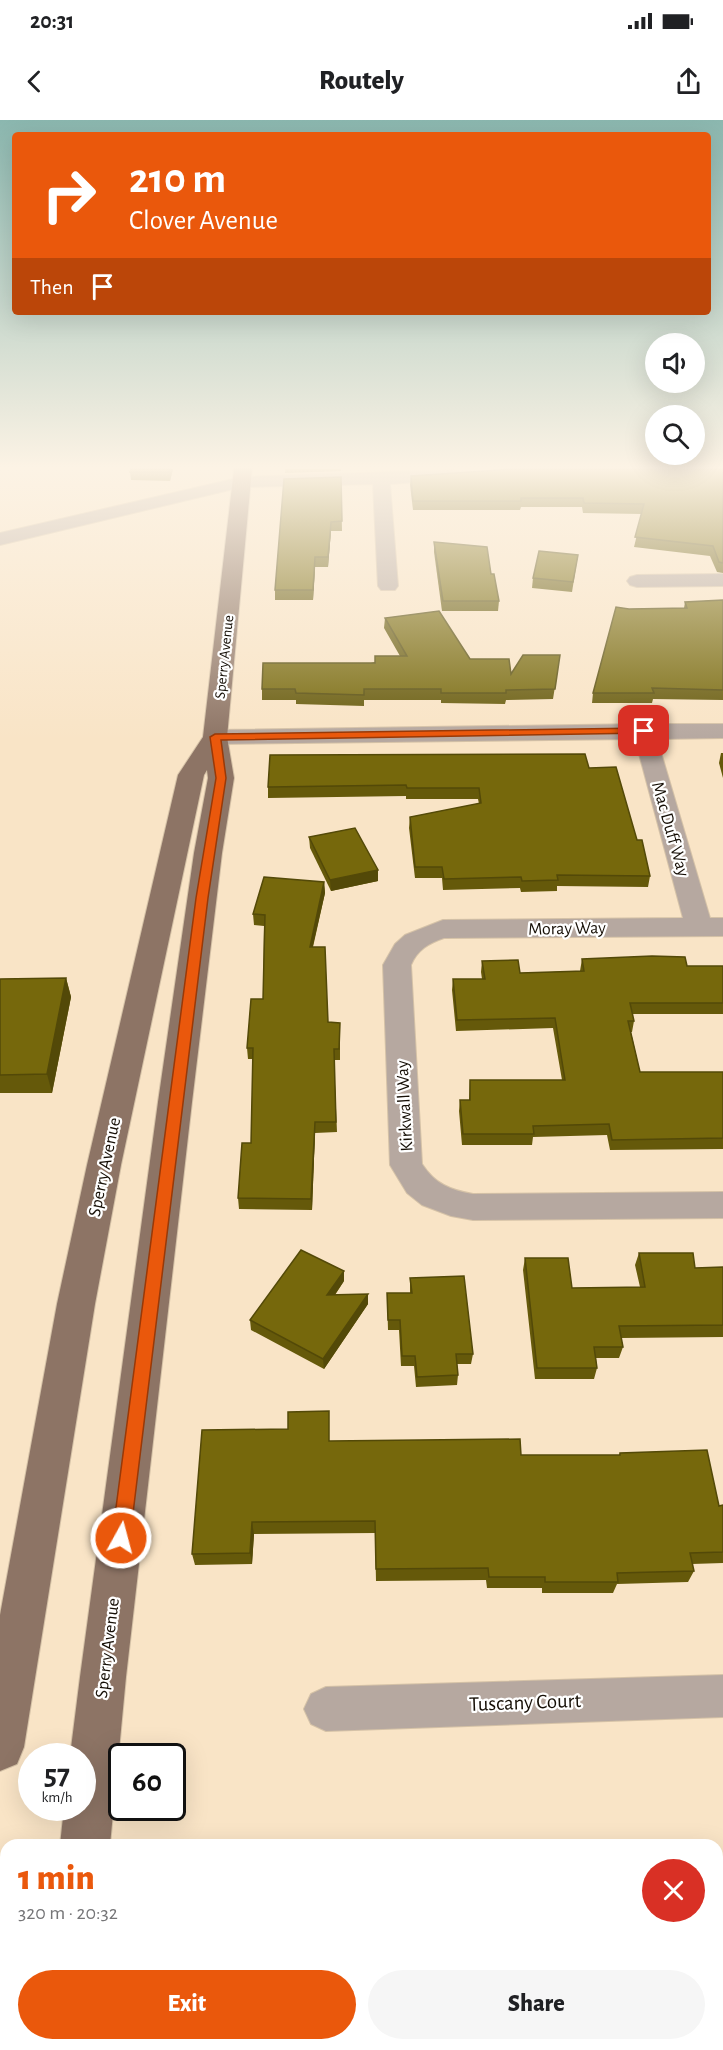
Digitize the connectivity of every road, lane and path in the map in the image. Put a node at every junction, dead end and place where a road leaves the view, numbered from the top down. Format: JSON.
{"nodes":[{"id":1,"x":233,"y":559,"type":"edge"},
{"id":2,"x":386,"y":559,"type":"edge"},
{"id":3,"x":723,"y":580,"type":"edge"},
{"id":4,"x":638,"y":581,"type":"dead end"},
{"id":5,"x":388,"y":586,"type":"dead end"},
{"id":6,"x":644,"y":731,"type":"junction"},
{"id":7,"x":723,"y":731,"type":"edge"},
{"id":8,"x":215,"y":737,"type":"junction"},
{"id":9,"x":711,"y":927,"type":"edge"},
{"id":10,"x":413,"y":941,"type":"joint"},
{"id":11,"x":723,"y":1205,"type":"edge"},
{"id":12,"x":723,"y":1696,"type":"edge"},
{"id":13,"x":326,"y":1708,"type":"dead end"},
{"id":14,"x":0,"y":1747,"type":"edge"},
{"id":15,"x":86,"y":1839,"type":"edge"}],
"edges":[{"from":1,"to":8,"type":"main road","name":"Sperry Avenue"},
{"from":2,"to":5,"type":"street"},
{"from":3,"to":4,"type":"street"},
{"from":6,"to":7,"type":"street"},
{"from":6,"to":8,"type":"street"},
{"from":6,"to":9,"type":"street","name":"Mac Duff Way"},
{"from":8,"to":14,"type":"main road","name":"Sperry Avenue"},
{"from":8,"to":15,"type":"main road","name":"Sperry Avenue"},
{"from":9,"to":10,"type":"street","name":"Moray Way"},
{"from":10,"to":11,"type":"street","name":"Kirkwall Way"},
{"from":12,"to":13,"type":"street","name":"Tuscany Court"}]}
